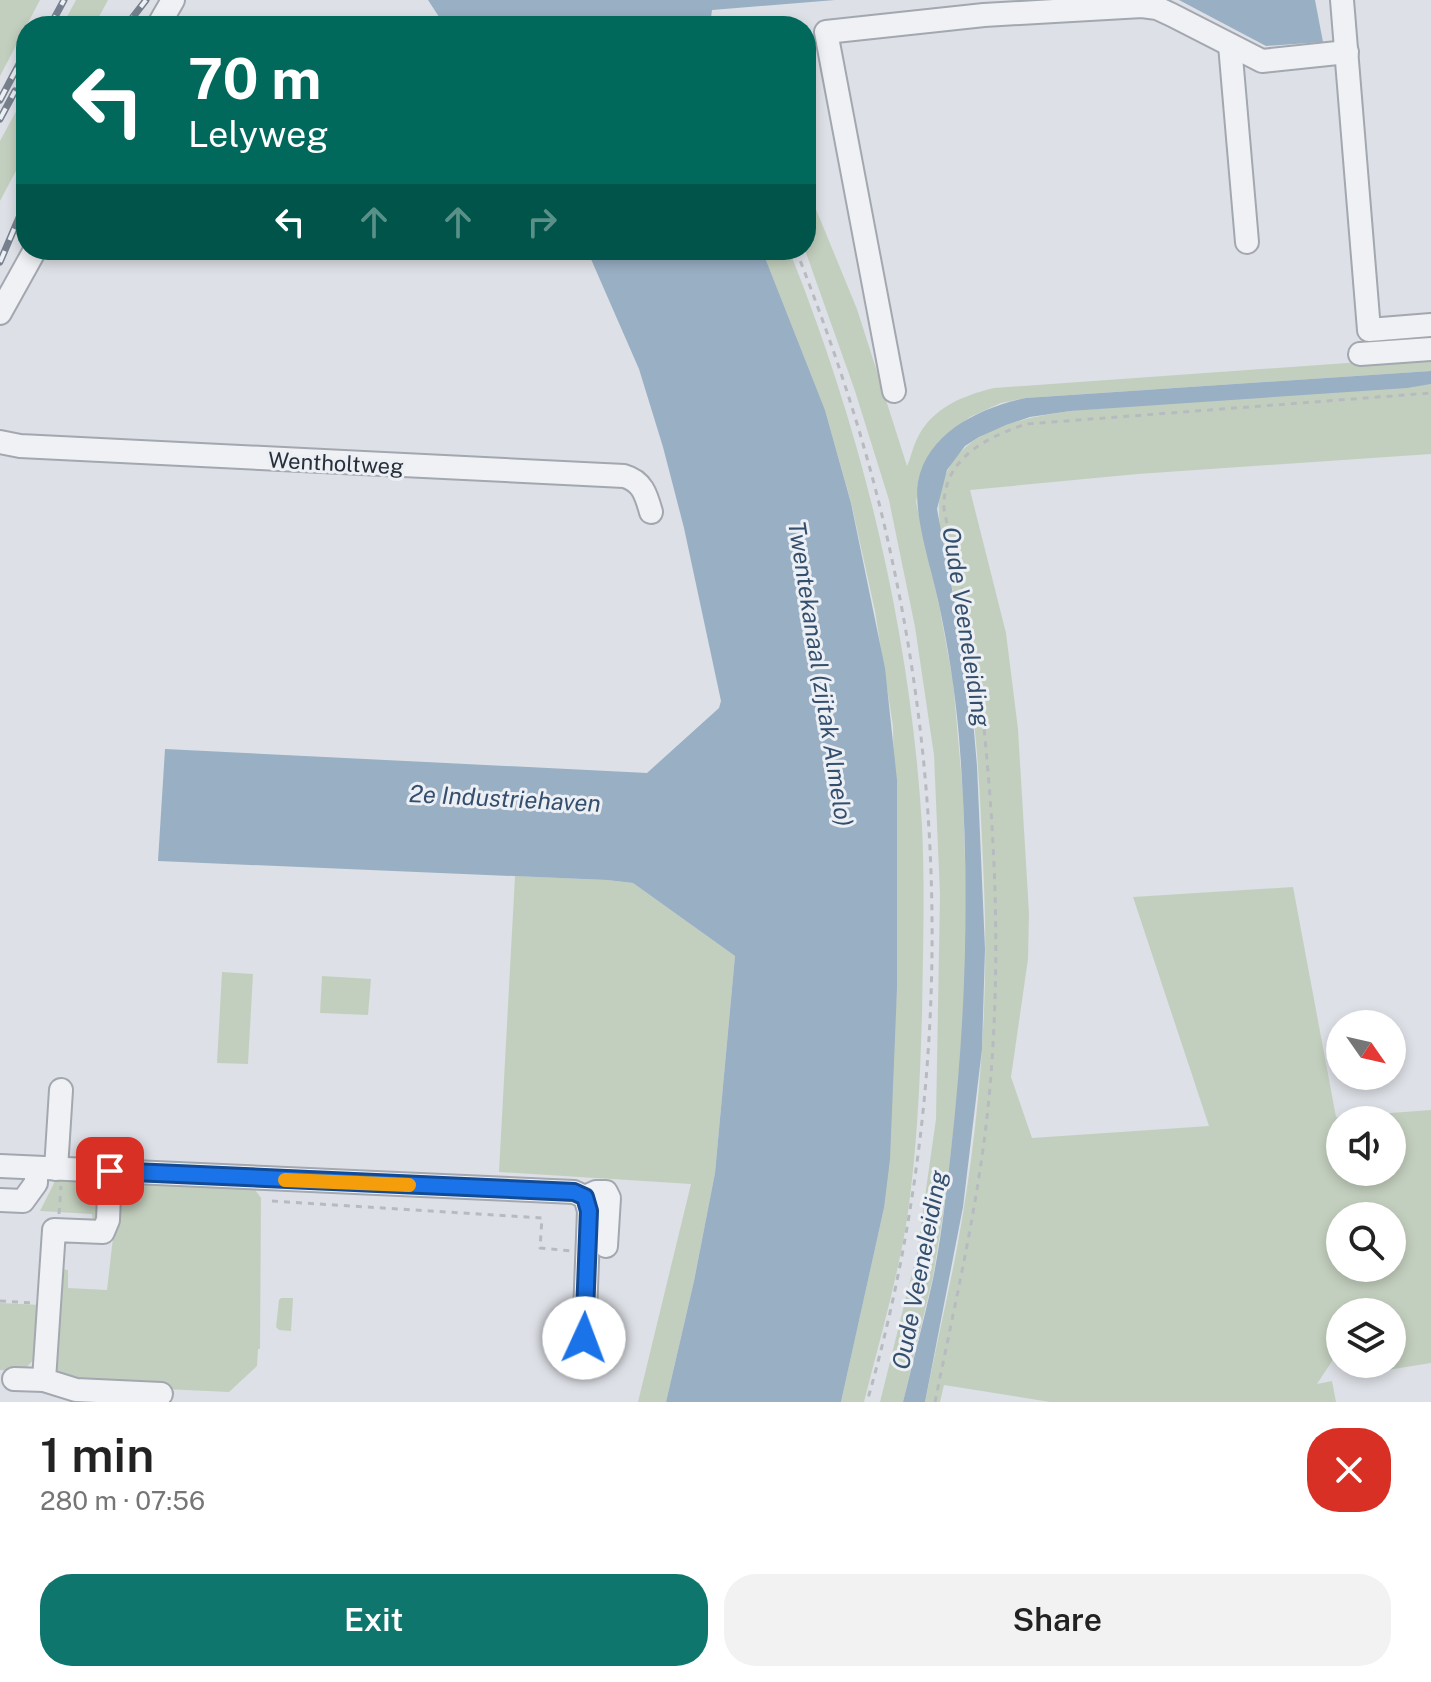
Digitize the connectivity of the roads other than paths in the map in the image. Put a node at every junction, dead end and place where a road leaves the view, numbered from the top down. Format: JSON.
{"nodes":[{"id":1,"x":1342,"y":0,"type":"edge"},
{"id":2,"x":1230,"y":45,"type":"junction"},
{"id":3,"x":1347,"y":52,"type":"junction"},
{"id":4,"x":1247,"y":242,"type":"dead end"},
{"id":5,"x":29,"y":260,"type":"edge"},
{"id":6,"x":0,"y":313,"type":"edge"},
{"id":7,"x":1431,"y":325,"type":"edge"},
{"id":8,"x":1431,"y":349,"type":"edge"},
{"id":9,"x":1360,"y":354,"type":"dead end"},
{"id":10,"x":894,"y":391,"type":"dead end"},
{"id":11,"x":0,"y":442,"type":"edge"},
{"id":12,"x":651,"y":512,"type":"dead end"},
{"id":13,"x":61,"y":1090,"type":"dead end"},
{"id":14,"x":0,"y":1166,"type":"edge"},
{"id":15,"x":52,"y":1169,"type":"junction"},
{"id":16,"x":110,"y":1171,"type":"junction"},
{"id":17,"x":0,"y":1200,"type":"edge"},
{"id":18,"x":584,"y":1338,"type":"dead end"},
{"id":19,"x":14,"y":1379,"type":"dead end"},
{"id":20,"x":44,"y":1380,"type":"junction"},
{"id":21,"x":161,"y":1394,"type":"dead end"}],
"edges":[{"from":1,"to":3,"type":"street"},
{"from":2,"to":3,"type":"street"},
{"from":2,"to":4,"type":"street"},
{"from":2,"to":10,"type":"street"},
{"from":3,"to":7,"type":"street"},
{"from":5,"to":6,"type":"street"},
{"from":8,"to":9,"type":"street"},
{"from":11,"to":12,"type":"street","name":"Wentholtweg"},
{"from":13,"to":15,"type":"street"},
{"from":14,"to":15,"type":"street"},
{"from":15,"to":16,"type":"street"},
{"from":15,"to":17,"type":"street"},
{"from":16,"to":18,"type":"street"},
{"from":16,"to":20,"type":"street"},
{"from":19,"to":20,"type":"street"},
{"from":20,"to":21,"type":"street"}]}
